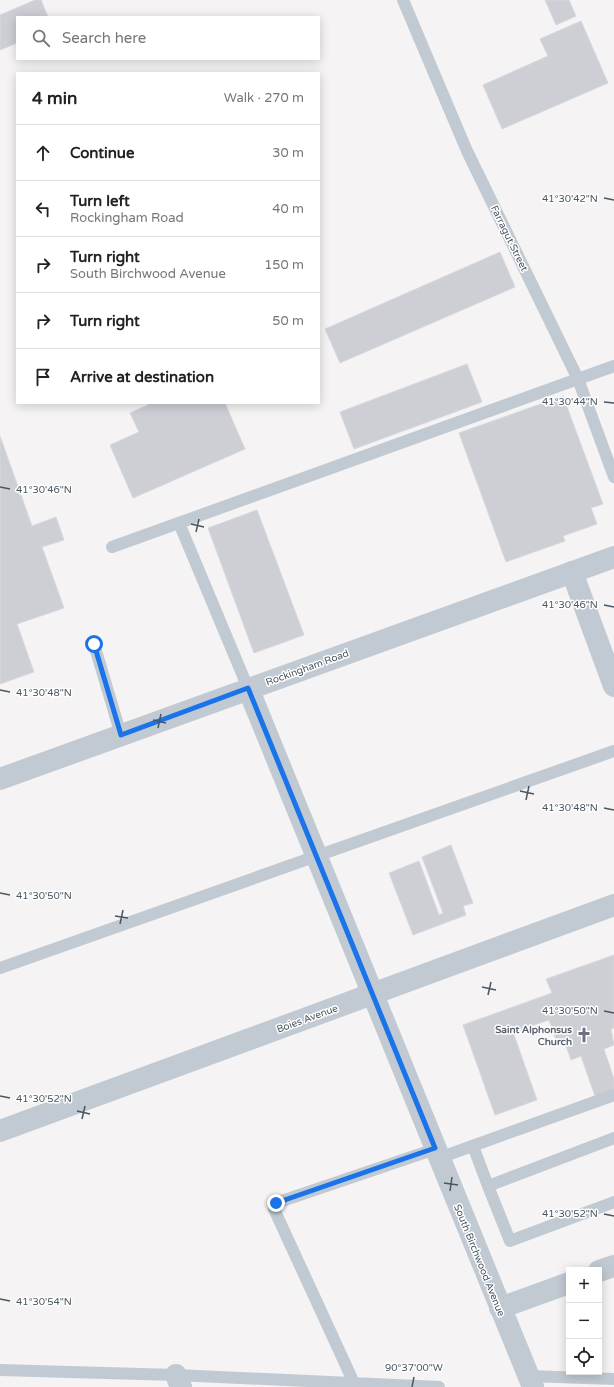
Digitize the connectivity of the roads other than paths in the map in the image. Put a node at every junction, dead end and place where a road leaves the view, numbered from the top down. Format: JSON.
{"nodes":[{"id":1,"x":403,"y":0,"type":"edge"},
{"id":2,"x":614,"y":366,"type":"edge"},
{"id":3,"x":578,"y":379,"type":"junction"},
{"id":4,"x":614,"y":477,"type":"edge"},
{"id":5,"x":179,"y":523,"type":"junction"},
{"id":6,"x":112,"y":547,"type":"dead end"},
{"id":7,"x":614,"y":557,"type":"edge"},
{"id":8,"x":572,"y":572,"type":"junction"},
{"id":9,"x":94,"y":644,"type":"dead end"},
{"id":10,"x":614,"y":686,"type":"edge"},
{"id":11,"x":248,"y":688,"type":"junction"},
{"id":12,"x":121,"y":735,"type":"junction"},
{"id":13,"x":614,"y":751,"type":"edge"},
{"id":14,"x":0,"y":779,"type":"edge"},
{"id":15,"x":318,"y":856,"type":"junction"},
{"id":16,"x":614,"y":905,"type":"edge"},
{"id":17,"x":0,"y":968,"type":"edge"},
{"id":18,"x":374,"y":994,"type":"junction"},
{"id":19,"x":614,"y":1095,"type":"edge"},
{"id":20,"x":0,"y":1131,"type":"edge"},
{"id":21,"x":614,"y":1138,"type":"edge"},
{"id":22,"x":473,"y":1146,"type":"junction"},
{"id":23,"x":437,"y":1154,"type":"junction"},
{"id":24,"x":488,"y":1186,"type":"junction"},
{"id":25,"x":614,"y":1202,"type":"edge"},
{"id":26,"x":614,"y":1266,"type":"edge"},
{"id":27,"x":602,"y":1270,"type":"edge"},
{"id":28,"x":566,"y":1283,"type":"edge"},
{"id":29,"x":500,"y":1308,"type":"junction"},
{"id":30,"x":0,"y":1370,"type":"edge"},
{"id":31,"x":614,"y":1380,"type":"edge"},
{"id":32,"x":178,"y":1381,"type":"edge"},
{"id":33,"x":530,"y":1381,"type":"edge"},
{"id":34,"x":354,"y":1383,"type":"junction"},
{"id":35,"x":440,"y":1387,"type":"edge"}],
"edges":[{"from":1,"to":3,"type":"lane","name":"Farragut Street"},
{"from":2,"to":3,"type":"lane"},
{"from":3,"to":4,"type":"lane","name":"Farragut Street"},
{"from":3,"to":5,"type":"lane"},
{"from":5,"to":6,"type":"lane"},
{"from":5,"to":11,"type":"lane"},
{"from":7,"to":8,"type":"street","name":"Rockingham Road"},
{"from":8,"to":10,"type":"street"},
{"from":8,"to":11,"type":"street","name":"Rockingham Road"},
{"from":9,"to":12,"type":"lane"},
{"from":11,"to":12,"type":"street","name":"Rockingham Road"},
{"from":11,"to":15,"type":"street","name":"South Birchwood Avenue"},
{"from":12,"to":14,"type":"street","name":"Rockingham Road"},
{"from":13,"to":15,"type":"lane"},
{"from":15,"to":17,"type":"lane"},
{"from":15,"to":18,"type":"street","name":"South Birchwood Avenue"},
{"from":16,"to":18,"type":"street","name":"Boies Avenue"},
{"from":18,"to":20,"type":"street","name":"Boies Avenue"},
{"from":18,"to":23,"type":"street","name":"South Birchwood Avenue"},
{"from":19,"to":22,"type":"lane"},
{"from":21,"to":24,"type":"lane"},
{"from":22,"to":23,"type":"lane"},
{"from":22,"to":24,"type":"lane"},
{"from":23,"to":29,"type":"street","name":"South Birchwood Avenue"},
{"from":23,"to":34,"type":"lane"},
{"from":24,"to":25,"type":"lane"},
{"from":26,"to":27,"type":"street"},
{"from":28,"to":29,"type":"street"},
{"from":29,"to":33,"type":"street","name":"South Birchwood Avenue"},
{"from":30,"to":32,"type":"lane"},
{"from":31,"to":33,"type":"lane"},
{"from":32,"to":34,"type":"lane"},
{"from":34,"to":35,"type":"lane"}]}
